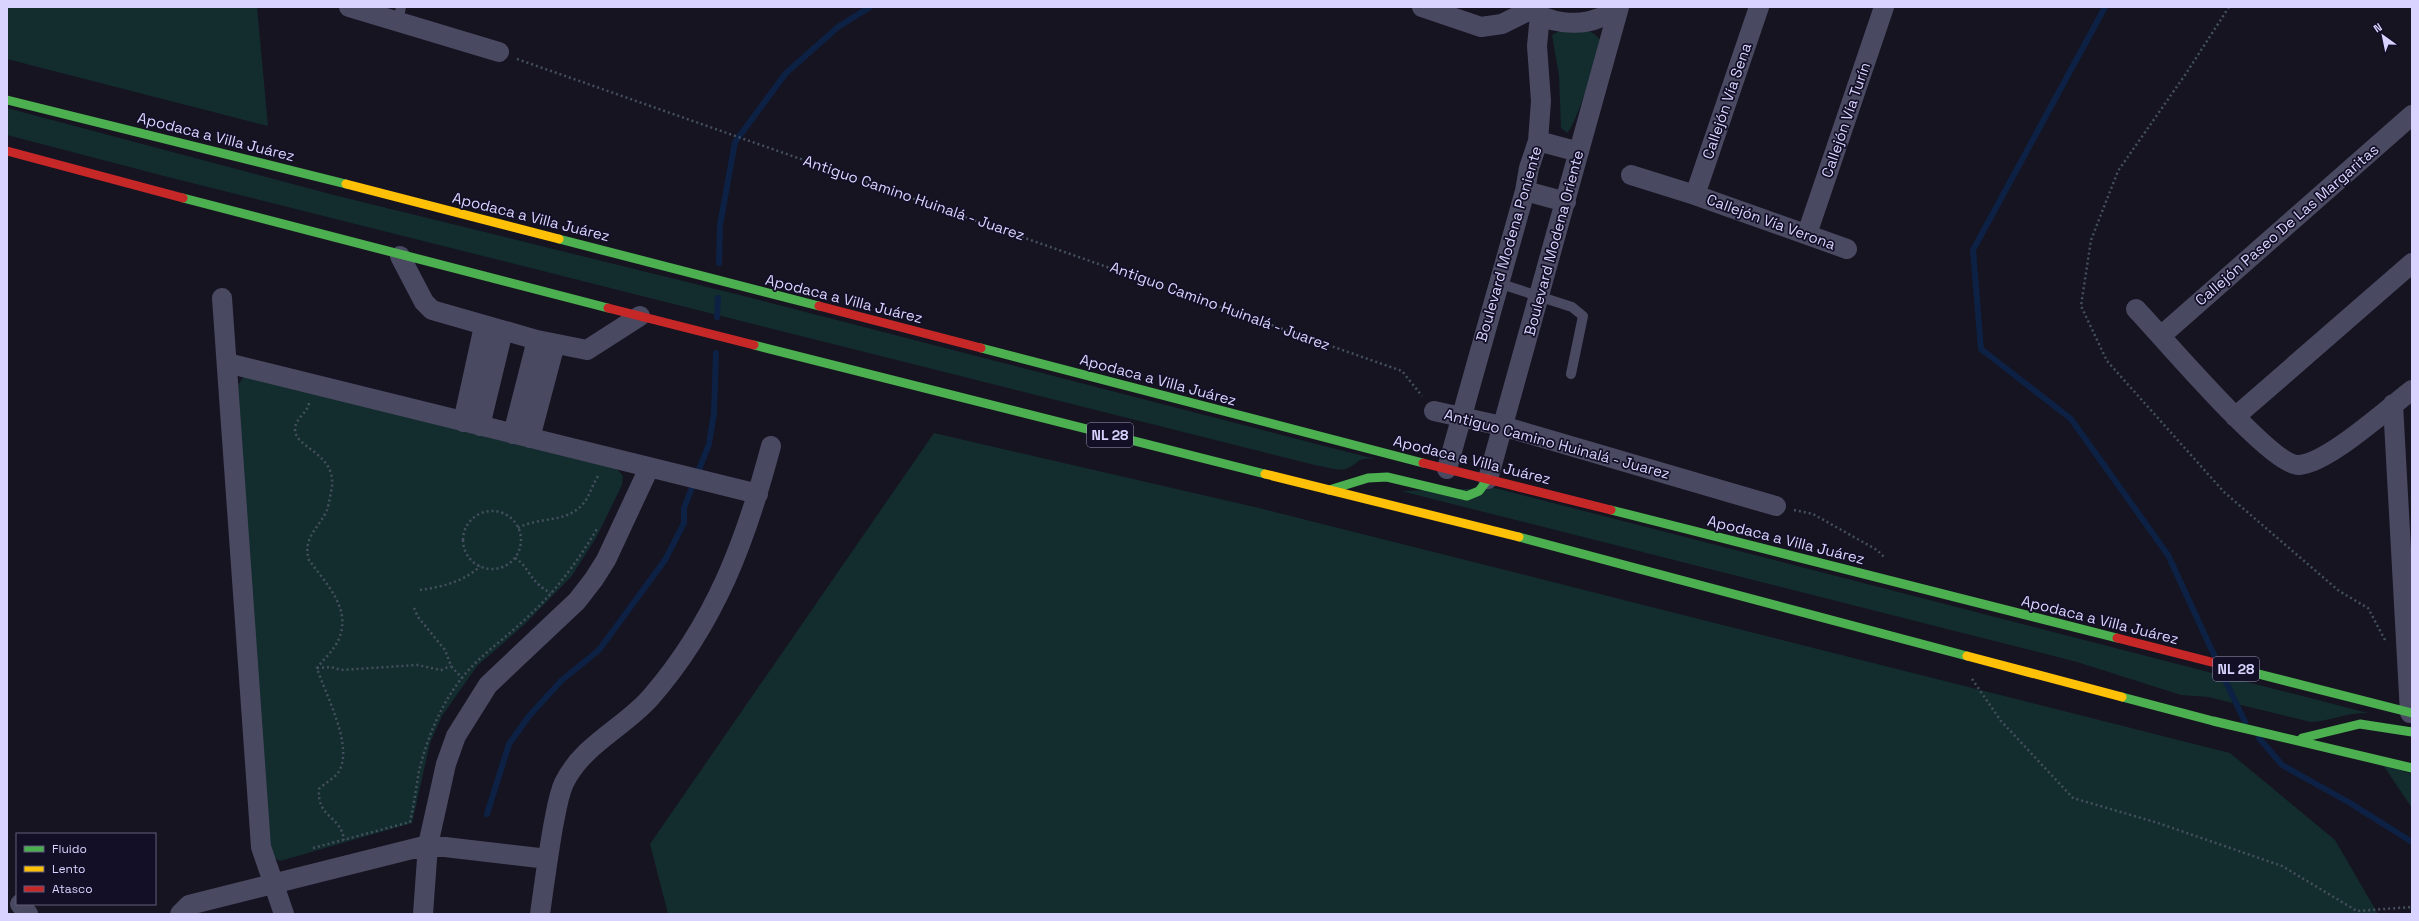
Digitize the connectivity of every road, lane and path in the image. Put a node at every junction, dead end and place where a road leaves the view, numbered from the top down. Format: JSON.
{"nodes":[{"id":1,"x":349,"y":7,"type":"edge"},
{"id":2,"x":1422,"y":7,"type":"edge"},
{"id":3,"x":1619,"y":7,"type":"edge"},
{"id":4,"x":1759,"y":7,"type":"edge"},
{"id":5,"x":1884,"y":7,"type":"edge"},
{"id":6,"x":1533,"y":11,"type":"edge"},
{"id":7,"x":399,"y":14,"type":"edge"},
{"id":8,"x":499,"y":52,"type":"joint"},
{"id":9,"x":7,"y":100,"type":"edge"},
{"id":10,"x":2412,"y":115,"type":"edge"},
{"id":11,"x":1538,"y":141,"type":"junction"},
{"id":12,"x":7,"y":151,"type":"edge"},
{"id":13,"x":1579,"y":152,"type":"junction"},
{"id":14,"x":1631,"y":174,"type":"dead end"},
{"id":15,"x":1525,"y":191,"type":"junction"},
{"id":16,"x":1695,"y":195,"type":"junction"},
{"id":17,"x":1566,"y":202,"type":"junction"},
{"id":18,"x":1807,"y":234,"type":"junction"},
{"id":19,"x":1847,"y":248,"type":"dead end"},
{"id":20,"x":400,"y":256,"type":"junction"},
{"id":21,"x":2412,"y":263,"type":"edge"},
{"id":22,"x":1498,"y":284,"type":"junction"},
{"id":23,"x":1540,"y":296,"type":"junction"},
{"id":24,"x":222,"y":298,"type":"dead end"},
{"id":25,"x":2136,"y":309,"type":"dead end"},
{"id":26,"x":640,"y":316,"type":"junction"},
{"id":27,"x":494,"y":328,"type":"junction"},
{"id":28,"x":2162,"y":336,"type":"junction"},
{"id":29,"x":546,"y":342,"type":"junction"},
{"id":30,"x":227,"y":363,"type":"junction"},
{"id":31,"x":1571,"y":374,"type":"dead end"},
{"id":32,"x":2412,"y":390,"type":"edge"},
{"id":33,"x":309,"y":401,"type":"dead end"},
{"id":34,"x":2393,"y":404,"type":"junction"},
{"id":35,"x":1434,"y":411,"type":"joint"},
{"id":36,"x":1460,"y":417,"type":"junction"},
{"id":37,"x":2235,"y":417,"type":"junction"},
{"id":38,"x":472,"y":424,"type":"junction"},
{"id":39,"x":1502,"y":426,"type":"junction"},
{"id":40,"x":521,"y":436,"type":"junction"},
{"id":41,"x":771,"y":446,"type":"dead end"},
{"id":42,"x":649,"y":468,"type":"junction"},
{"id":43,"x":1447,"y":469,"type":"junction"},
{"id":44,"x":601,"y":473,"type":"dead end"},
{"id":45,"x":1488,"y":479,"type":"junction"},
{"id":46,"x":1328,"y":490,"type":"junction"},
{"id":47,"x":758,"y":494,"type":"junction"},
{"id":48,"x":1776,"y":506,"type":"joint"},
{"id":49,"x":600,"y":522,"type":"dead end"},
{"id":50,"x":2406,"y":526,"type":"edge"},
{"id":51,"x":518,"y":528,"type":"junction"},
{"id":52,"x":515,"y":558,"type":"junction"},
{"id":53,"x":1888,"y":561,"type":"dead end"},
{"id":54,"x":480,"y":566,"type":"junction"},
{"id":55,"x":420,"y":590,"type":"dead end"},
{"id":56,"x":551,"y":594,"type":"junction"},
{"id":57,"x":414,"y":608,"type":"dead end"},
{"id":58,"x":451,"y":666,"type":"junction"},
{"id":59,"x":317,"y":668,"type":"junction"},
{"id":60,"x":1970,"y":677,"type":"dead end"},
{"id":61,"x":462,"y":678,"type":"junction"},
{"id":62,"x":2411,"y":719,"type":"edge"},
{"id":63,"x":2295,"y":739,"type":"junction"},
{"id":64,"x":2412,"y":768,"type":"edge"},
{"id":65,"x":344,"y":840,"type":"junction"},
{"id":66,"x":428,"y":845,"type":"junction"},
{"id":67,"x":313,"y":848,"type":"dead end"},
{"id":68,"x":548,"y":859,"type":"junction"},
{"id":69,"x":275,"y":883,"type":"junction"},
{"id":70,"x":7,"y":897,"type":"edge"},
{"id":71,"x":16,"y":902,"type":"edge"},
{"id":72,"x":21,"y":905,"type":"edge"},
{"id":73,"x":2412,"y":907,"type":"edge"},
{"id":74,"x":28,"y":914,"type":"edge"},
{"id":75,"x":180,"y":914,"type":"edge"},
{"id":76,"x":284,"y":914,"type":"edge"},
{"id":77,"x":423,"y":914,"type":"edge"},
{"id":78,"x":540,"y":914,"type":"edge"}],
"edges":[{"from":1,"to":7,"type":"street"},
{"from":2,"to":6,"type":"street"},
{"from":3,"to":6,"type":"street"},
{"from":3,"to":13,"type":"street","name":"Boulevard Modena Oriente"},
{"from":4,"to":16,"type":"street","name":"Callejón Vía Sena"},
{"from":5,"to":18,"type":"street","name":"Callejón Vía Turín"},
{"from":6,"to":11,"type":"street","name":"Boulevard Modena Poniente"},
{"from":7,"to":8,"type":"street"},
{"from":8,"to":35,"type":"path","name":"Antiguo Camino Huinalá - Juarez"},
{"from":9,"to":43,"type":"main road","name":"Apodaca a Villa Juárez","number":"NL 28"},
{"from":10,"to":28,"type":"street","name":"Callejón Paseo De Las Margaritas"},
{"from":11,"to":13,"type":"street"},
{"from":11,"to":15,"type":"street","name":"Boulevard Modena Poniente"},
{"from":12,"to":20,"type":"main road","number":"NL 28"},
{"from":13,"to":17,"type":"street","name":"Boulevard Modena Oriente"},
{"from":14,"to":16,"type":"street","name":"Callejón Vía Verona"},
{"from":15,"to":17,"type":"street"},
{"from":15,"to":22,"type":"street","name":"Boulevard Modena Poniente"},
{"from":16,"to":18,"type":"street","name":"Callejón Vía Verona"},
{"from":17,"to":23,"type":"street","name":"Boulevard Modena Oriente"},
{"from":18,"to":19,"type":"street","name":"Callejón Vía Verona"},
{"from":20,"to":26,"type":"main road","number":"NL 28"},
{"from":20,"to":27,"type":"street"},
{"from":21,"to":37,"type":"street"},
{"from":22,"to":23,"type":"lane"},
{"from":22,"to":36,"type":"street","name":"Boulevard Modena Poniente"},
{"from":23,"to":31,"type":"lane"},
{"from":23,"to":39,"type":"street","name":"Boulevard Modena Oriente"},
{"from":24,"to":30,"type":"street"},
{"from":25,"to":28,"type":"street"},
{"from":26,"to":29,"type":"street"},
{"from":26,"to":46,"type":"main road","number":"NL 28"},
{"from":27,"to":29,"type":"street"},
{"from":27,"to":38,"type":"street"},
{"from":28,"to":37,"type":"street"},
{"from":29,"to":40,"type":"street"},
{"from":30,"to":38,"type":"street"},
{"from":30,"to":69,"type":"street"},
{"from":32,"to":34,"type":"street"},
{"from":33,"to":59,"type":"path"},
{"from":34,"to":37,"type":"street"},
{"from":34,"to":50,"type":"street"},
{"from":35,"to":36,"type":"street","name":"Antiguo Camino Huinalá - Juarez"},
{"from":36,"to":39,"type":"street","name":"Antiguo Camino Huinalá - Juarez"},
{"from":36,"to":43,"type":"street","name":"Boulevard Modena Poniente"},
{"from":38,"to":40,"type":"street"},
{"from":39,"to":45,"type":"street","name":"Boulevard Modena Oriente"},
{"from":39,"to":48,"type":"street","name":"Antiguo Camino Huinalá - Juarez"},
{"from":40,"to":42,"type":"street"},
{"from":41,"to":47,"type":"street"},
{"from":42,"to":47,"type":"street"},
{"from":42,"to":66,"type":"street"},
{"from":43,"to":45,"type":"main road","name":"Apodaca a Villa Juárez","number":"NL 28"},
{"from":44,"to":51,"type":"path"},
{"from":45,"to":46,"type":"main road"},
{"from":45,"to":62,"type":"main road","name":"Apodaca a Villa Juárez","number":"NL 28"},
{"from":46,"to":63,"type":"main road","number":"NL 28"},
{"from":47,"to":68,"type":"street"},
{"from":48,"to":53,"type":"path"},
{"from":49,"to":56,"type":"path"},
{"from":50,"to":62,"type":"street"},
{"from":51,"to":52,"type":"path"},
{"from":51,"to":54,"type":"path"},
{"from":52,"to":54,"type":"path"},
{"from":52,"to":56,"type":"path"},
{"from":54,"to":55,"type":"path"},
{"from":56,"to":61,"type":"path"},
{"from":57,"to":58,"type":"path"},
{"from":58,"to":59,"type":"path"},
{"from":58,"to":61,"type":"path"},
{"from":59,"to":65,"type":"path"},
{"from":60,"to":73,"type":"path"},
{"from":61,"to":65,"type":"path"},
{"from":62,"to":63,"type":"main road"},
{"from":63,"to":64,"type":"main road","number":"NL 28"},
{"from":65,"to":67,"type":"path"},
{"from":66,"to":68,"type":"street"},
{"from":66,"to":69,"type":"street"},
{"from":66,"to":77,"type":"street"},
{"from":68,"to":78,"type":"street"},
{"from":69,"to":75,"type":"street"},
{"from":69,"to":76,"type":"street"},
{"from":70,"to":71,"type":"street"},
{"from":72,"to":74,"type":"street"}]}
